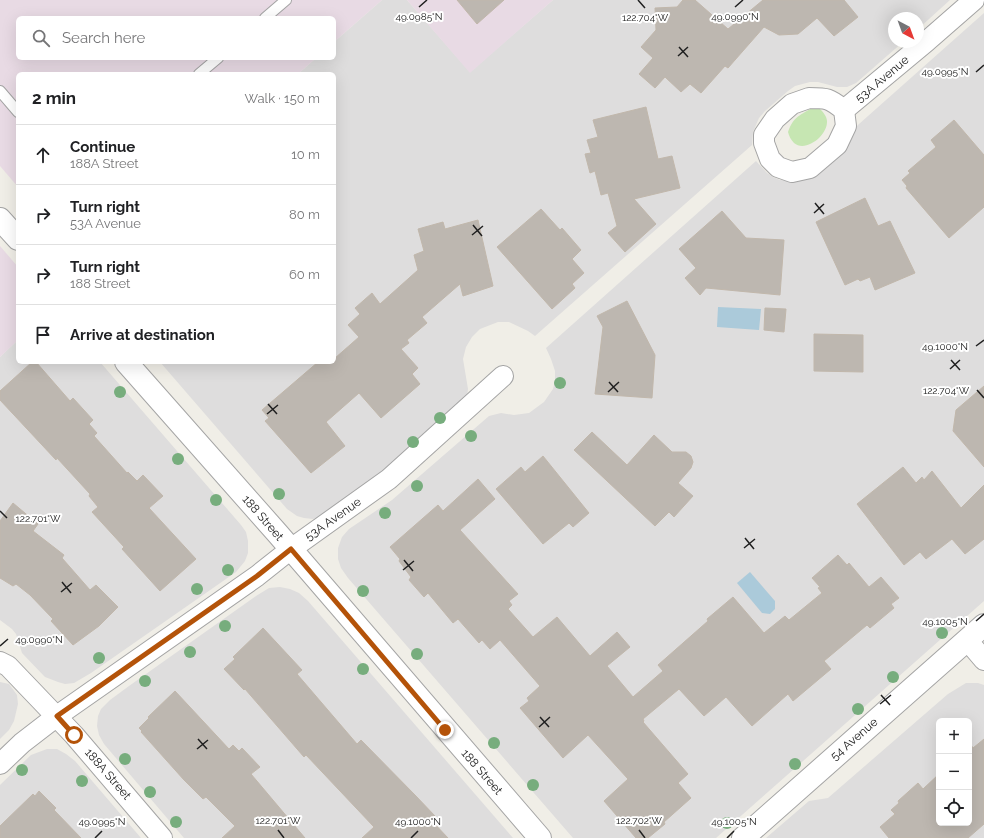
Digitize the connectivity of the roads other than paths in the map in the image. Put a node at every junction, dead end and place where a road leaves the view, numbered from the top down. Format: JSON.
{"nodes":[{"id":1,"x":286,"y":0,"type":"edge"},
{"id":2,"x":974,"y":0,"type":"edge"},
{"id":3,"x":267,"y":16,"type":"edge"},
{"id":4,"x":216,"y":60,"type":"edge"},
{"id":5,"x":201,"y":72,"type":"edge"},
{"id":6,"x":0,"y":91,"type":"edge"},
{"id":7,"x":16,"y":110,"type":"edge"},
{"id":8,"x":844,"y":110,"type":"dead end"},
{"id":9,"x":0,"y":219,"type":"edge"},
{"id":10,"x":16,"y":237,"type":"edge"},
{"id":11,"x":128,"y":364,"type":"edge"},
{"id":12,"x":503,"y":376,"type":"dead end"},
{"id":13,"x":291,"y":549,"type":"junction"},
{"id":14,"x":984,"y":625,"type":"edge"},
{"id":15,"x":967,"y":640,"type":"junction"},
{"id":16,"x":984,"y":660,"type":"edge"},
{"id":17,"x":0,"y":662,"type":"edge"},
{"id":18,"x":57,"y":716,"type":"junction"},
{"id":19,"x":0,"y":764,"type":"edge"},
{"id":20,"x":162,"y":838,"type":"edge"},
{"id":21,"x":540,"y":838,"type":"edge"},
{"id":22,"x":743,"y":838,"type":"edge"}],
"edges":[{"from":1,"to":3,"type":"lane"},
{"from":2,"to":8,"type":"street","name":"53A Avenue"},
{"from":4,"to":5,"type":"lane"},
{"from":6,"to":7,"type":"lane"},
{"from":9,"to":10,"type":"street"},
{"from":11,"to":13,"type":"street","name":"188 Street"},
{"from":12,"to":13,"type":"street","name":"53A Avenue"},
{"from":13,"to":18,"type":"street","name":"53A Avenue"},
{"from":13,"to":21,"type":"street","name":"188 Street"},
{"from":14,"to":15,"type":"street","name":"54 Avenue"},
{"from":15,"to":16,"type":"street"},
{"from":15,"to":22,"type":"street","name":"54 Avenue"},
{"from":17,"to":18,"type":"street","name":"188A Street"},
{"from":18,"to":19,"type":"street","name":"53A Avenue"},
{"from":18,"to":20,"type":"street","name":"188A Street"}]}
